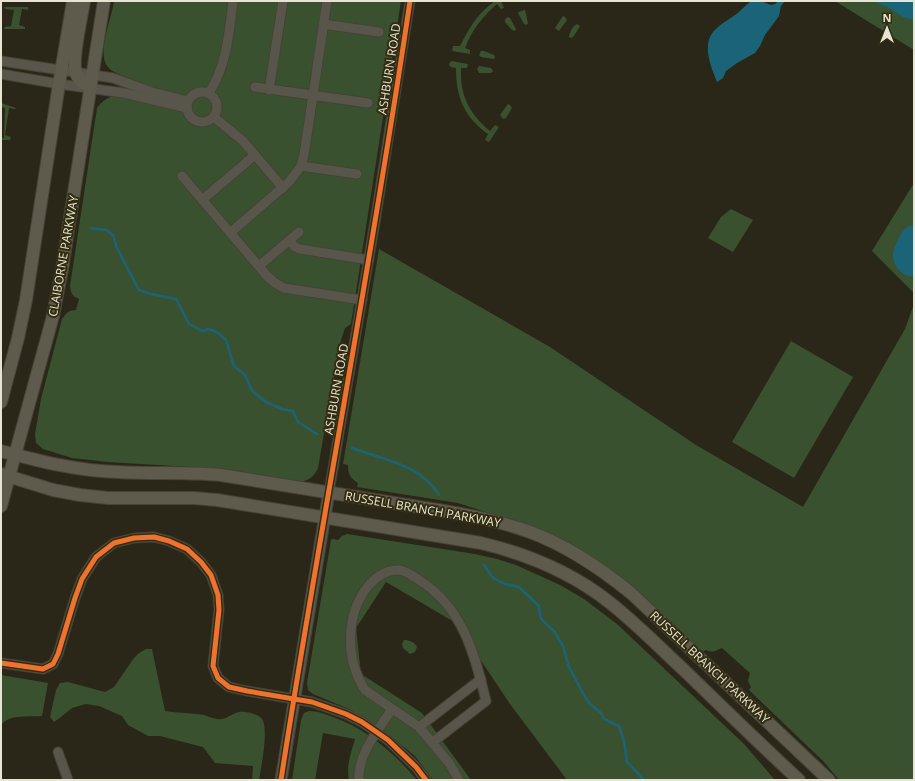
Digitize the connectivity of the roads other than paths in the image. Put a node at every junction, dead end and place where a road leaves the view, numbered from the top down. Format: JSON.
{"nodes":[{"id":1,"x":73,"y":1,"type":"edge"},
{"id":2,"x":84,"y":1,"type":"edge"},
{"id":3,"x":104,"y":1,"type":"edge"},
{"id":4,"x":233,"y":1,"type":"edge"},
{"id":5,"x":283,"y":1,"type":"edge"},
{"id":6,"x":327,"y":1,"type":"edge"},
{"id":7,"x":410,"y":1,"type":"edge"},
{"id":8,"x":323,"y":24,"type":"junction"},
{"id":9,"x":379,"y":32,"type":"dead end"},
{"id":10,"x":1,"y":61,"type":"edge"},
{"id":11,"x":61,"y":70,"type":"junction"},
{"id":12,"x":75,"y":72,"type":"junction"},
{"id":13,"x":1,"y":74,"type":"edge"},
{"id":14,"x":93,"y":75,"type":"junction"},
{"id":15,"x":59,"y":84,"type":"junction"},
{"id":16,"x":255,"y":87,"type":"dead end"},
{"id":17,"x":91,"y":88,"type":"junction"},
{"id":18,"x":269,"y":90,"type":"junction"},
{"id":19,"x":209,"y":93,"type":"junction"},
{"id":20,"x":312,"y":95,"type":"junction"},
{"id":21,"x":368,"y":103,"type":"dead end"},
{"id":22,"x":187,"y":105,"type":"junction"},
{"id":23,"x":214,"y":117,"type":"junction"},
{"id":24,"x":255,"y":155,"type":"junction"},
{"id":25,"x":301,"y":166,"type":"junction"},
{"id":26,"x":357,"y":174,"type":"dead end"},
{"id":27,"x":182,"y":176,"type":"dead end"},
{"id":28,"x":283,"y":188,"type":"junction"},
{"id":29,"x":202,"y":200,"type":"junction"},
{"id":30,"x":299,"y":232,"type":"dead end"},
{"id":31,"x":230,"y":233,"type":"junction"},
{"id":32,"x":289,"y":240,"type":"junction"},
{"id":33,"x":369,"y":260,"type":"junction"},
{"id":34,"x":258,"y":266,"type":"junction"},
{"id":35,"x":362,"y":300,"type":"junction"},
{"id":36,"x":1,"y":402,"type":"edge"},
{"id":37,"x":1,"y":451,"type":"edge"},
{"id":38,"x":16,"y":455,"type":"junction"},
{"id":39,"x":5,"y":475,"type":"edge"},
{"id":40,"x":329,"y":492,"type":"junction"},
{"id":41,"x":1,"y":506,"type":"edge"},
{"id":42,"x":324,"y":517,"type":"junction"},
{"id":43,"x":1,"y":663,"type":"edge"},
{"id":44,"x":481,"y":679,"type":"junction"},
{"id":45,"x":295,"y":699,"type":"junction"},
{"id":46,"x":392,"y":708,"type":"junction"},
{"id":47,"x":419,"y":727,"type":"junction"},
{"id":48,"x":377,"y":733,"type":"junction"},
{"id":49,"x":433,"y":742,"type":"junction"},
{"id":50,"x":58,"y":752,"type":"dead end"},
{"id":51,"x":68,"y":780,"type":"edge"},
{"id":52,"x":281,"y":780,"type":"edge"},
{"id":53,"x":360,"y":780,"type":"edge"},
{"id":54,"x":426,"y":780,"type":"edge"},
{"id":55,"x":459,"y":780,"type":"edge"},
{"id":56,"x":799,"y":780,"type":"edge"},
{"id":57,"x":828,"y":780,"type":"edge"}],
"edges":[{"from":1,"to":11,"type":"main road"},
{"from":2,"to":12,"type":"main road"},
{"from":3,"to":14,"type":"main road","name":"CLAIBORNE PARKWAY"},
{"from":4,"to":19,"type":"street"},
{"from":5,"to":18,"type":"street"},
{"from":6,"to":8,"type":"street"},
{"from":7,"to":33,"type":"street","name":"ASHBURN ROAD"},
{"from":8,"to":9,"type":"street"},
{"from":8,"to":20,"type":"street"},
{"from":10,"to":11,"type":"street"},
{"from":11,"to":12,"type":"street"},
{"from":11,"to":15,"type":"main road"},
{"from":12,"to":14,"type":"street"},
{"from":12,"to":17,"type":"main road"},
{"from":13,"to":15,"type":"street"},
{"from":14,"to":17,"type":"main road","name":"CLAIBORNE PARKWAY"},
{"from":14,"to":22,"type":"street"},
{"from":15,"to":17,"type":"street"},
{"from":15,"to":36,"type":"main road"},
{"from":16,"to":18,"type":"street"},
{"from":17,"to":22,"type":"street"},
{"from":17,"to":38,"type":"main road","name":"CLAIBORNE PARKWAY"},
{"from":18,"to":20,"type":"street"},
{"from":19,"to":22,"type":"street"},
{"from":19,"to":23,"type":"street"},
{"from":20,"to":21,"type":"street"},
{"from":20,"to":25,"type":"street"},
{"from":22,"to":23,"type":"street"},
{"from":23,"to":24,"type":"street"},
{"from":24,"to":28,"type":"street"},
{"from":24,"to":29,"type":"street"},
{"from":25,"to":26,"type":"street"},
{"from":25,"to":28,"type":"street"},
{"from":27,"to":29,"type":"street"},
{"from":28,"to":31,"type":"street"},
{"from":29,"to":31,"type":"street"},
{"from":30,"to":32,"type":"street"},
{"from":31,"to":34,"type":"street"},
{"from":32,"to":33,"type":"street"},
{"from":32,"to":34,"type":"street"},
{"from":33,"to":35,"type":"street","name":"ASHBURN ROAD"},
{"from":34,"to":35,"type":"street"},
{"from":35,"to":40,"type":"street","name":"ASHBURN ROAD"},
{"from":37,"to":38,"type":"main road","name":"RUSSELL BRANCH PARKWAY"},
{"from":38,"to":39,"type":"main road","name":"CLAIBORNE PARKWAY"},
{"from":38,"to":40,"type":"main road","name":"RUSSELL BRANCH PARKWAY"},
{"from":39,"to":41,"type":"main road","name":"CLAIBORNE PARKWAY"},
{"from":39,"to":42,"type":"main road","name":"RUSSELL BRANCH PARKWAY"},
{"from":40,"to":42,"type":"street","name":"ASHBURN ROAD"},
{"from":40,"to":57,"type":"main road","name":"RUSSELL BRANCH PARKWAY"},
{"from":42,"to":45,"type":"street","name":"ASHBURN ROAD"},
{"from":42,"to":56,"type":"main road","name":"RUSSELL BRANCH PARKWAY"},
{"from":43,"to":45,"type":"street"},
{"from":44,"to":46,"type":"street"},
{"from":44,"to":47,"type":"street"},
{"from":44,"to":49,"type":"street"},
{"from":45,"to":48,"type":"street"},
{"from":45,"to":52,"type":"street","name":"ASHBURN ROAD"},
{"from":46,"to":47,"type":"street"},
{"from":46,"to":48,"type":"street"},
{"from":47,"to":49,"type":"street"},
{"from":48,"to":53,"type":"street"},
{"from":48,"to":54,"type":"street"},
{"from":49,"to":55,"type":"street"},
{"from":50,"to":51,"type":"street"}]}
